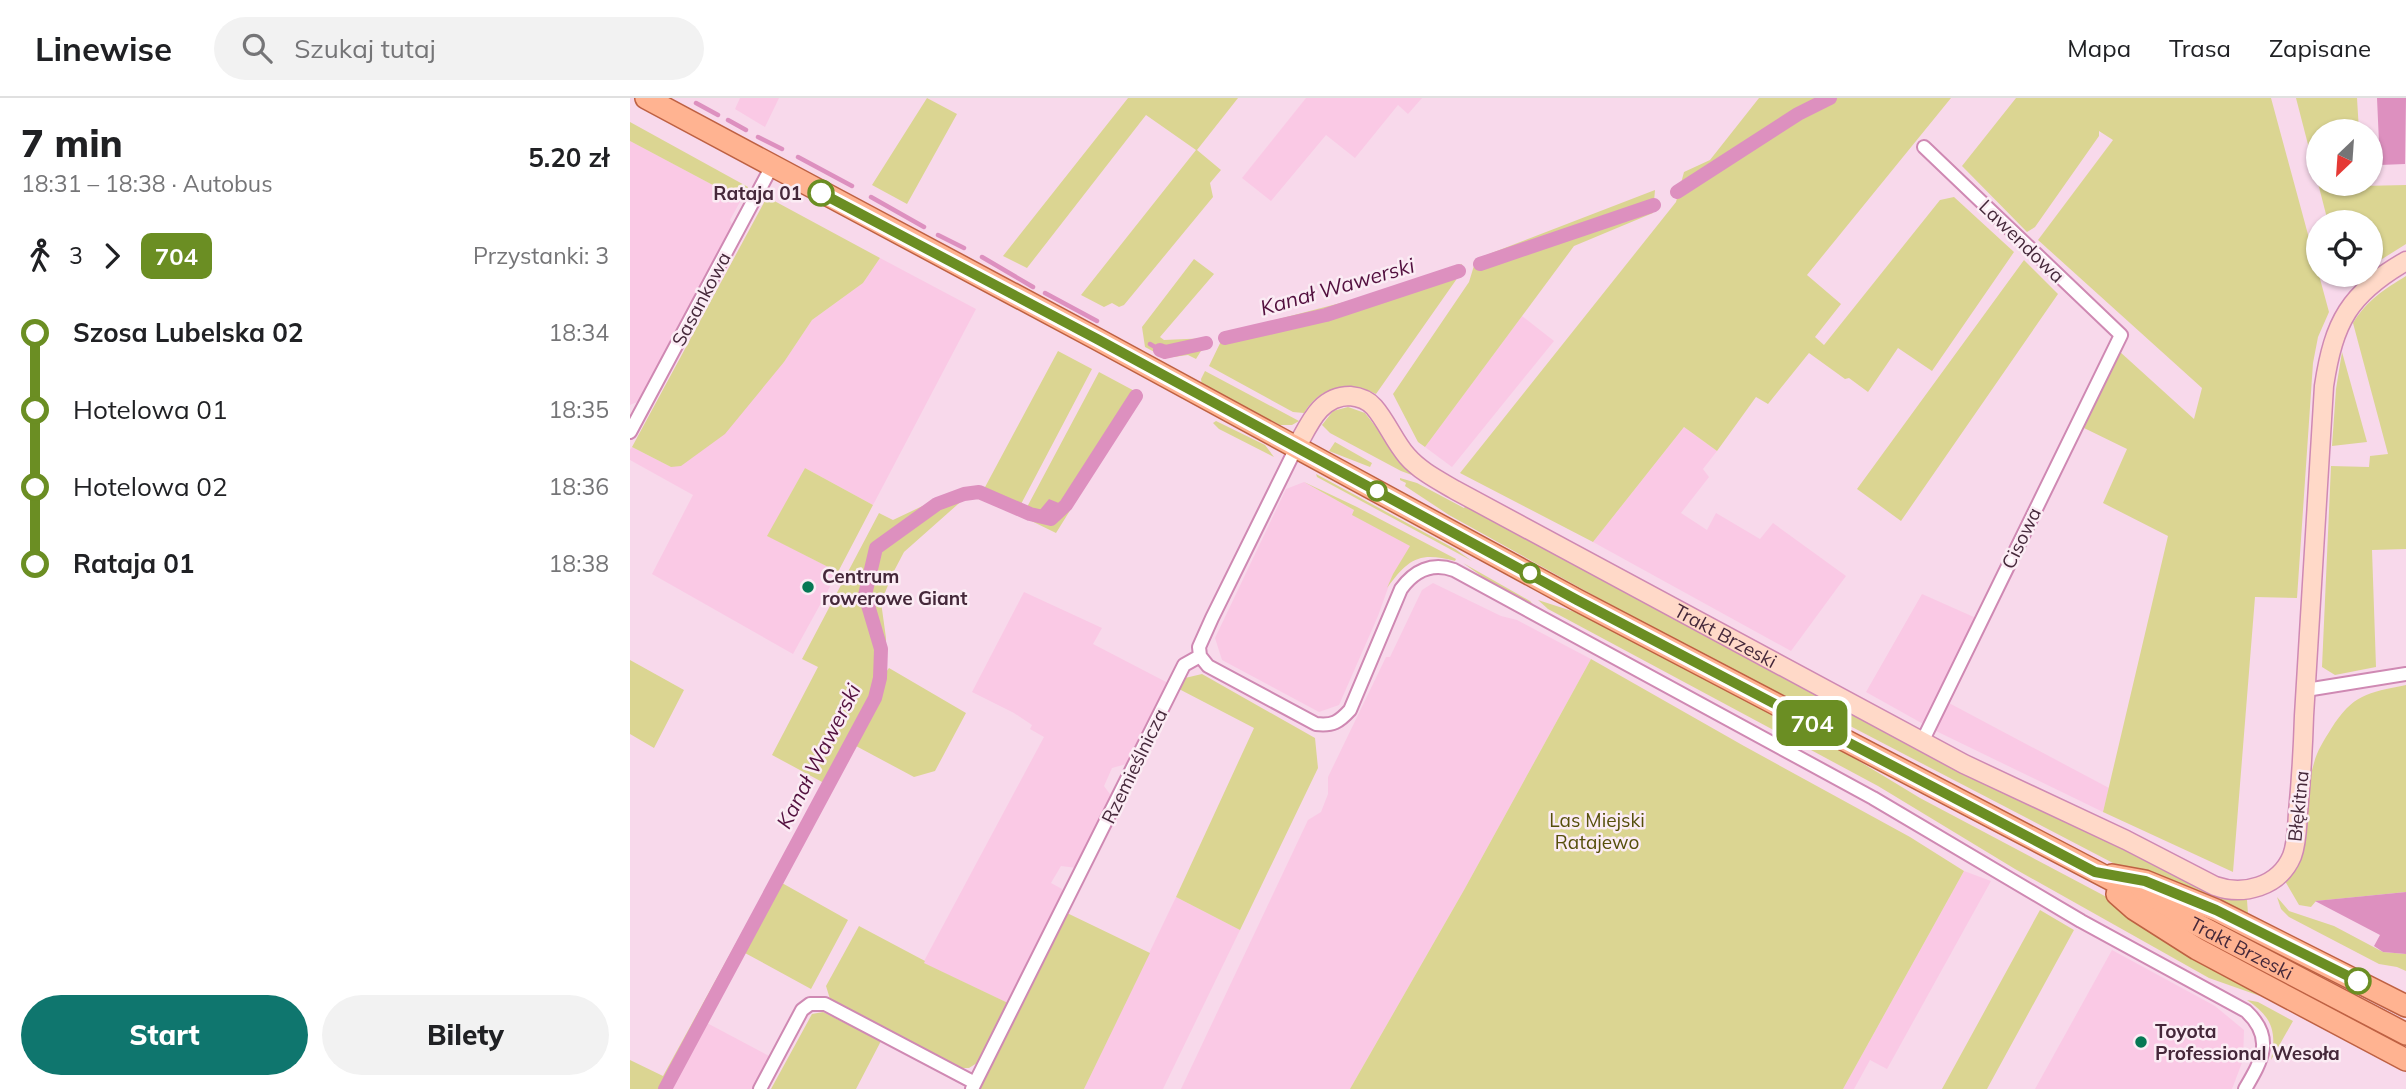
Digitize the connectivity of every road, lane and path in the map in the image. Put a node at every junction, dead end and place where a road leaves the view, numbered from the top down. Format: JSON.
{"nodes":[{"id":1,"x":646,"y":98,"type":"edge"},
{"id":2,"x":679,"y":106,"type":"edge"},
{"id":3,"x":1924,"y":147,"type":"dead end"},
{"id":4,"x":772,"y":166,"type":"junction"},
{"id":5,"x":2406,"y":261,"type":"edge"},
{"id":6,"x":2120,"y":335,"type":"joint"},
{"id":7,"x":630,"y":432,"type":"edge"},
{"id":8,"x":1296,"y":448,"type":"junction"},
{"id":9,"x":1200,"y":656,"type":"junction"},
{"id":10,"x":2406,"y":674,"type":"edge"},
{"id":11,"x":2306,"y":690,"type":"junction"},
{"id":12,"x":1922,"y":742,"type":"junction"},
{"id":13,"x":2095,"y":872,"type":"junction"},
{"id":14,"x":2200,"y":879,"type":"joint"},
{"id":15,"x":2406,"y":1006,"type":"edge"},
{"id":16,"x":2406,"y":1034,"type":"edge"},
{"id":17,"x":2406,"y":1060,"type":"edge"},
{"id":18,"x":973,"y":1086,"type":"edge"},
{"id":19,"x":760,"y":1089,"type":"edge"},
{"id":20,"x":2245,"y":1089,"type":"edge"}],
"edges":[{"from":1,"to":2,"type":"main road","name":"Trakt Brzeski"},
{"from":2,"to":4,"type":"main road","name":"Trakt Brzeski"},
{"from":3,"to":6,"type":"street","name":"Lawendowa"},
{"from":4,"to":7,"type":"street","name":"Sasankowa"},
{"from":4,"to":8,"type":"main road","name":"Trakt Brzeski"},
{"from":5,"to":11,"type":"street","name":"Błękitna"},
{"from":6,"to":12,"type":"street","name":"Cisowa"},
{"from":8,"to":9,"type":"street","name":"Rzemieślnicza"},
{"from":8,"to":12,"type":"street","name":"Trakt Brzeski"},
{"from":8,"to":13,"type":"main road","name":"Trakt Brzeski"},
{"from":9,"to":18,"type":"street","name":"Rzemieślnicza"},
{"from":9,"to":20,"type":"street"},
{"from":10,"to":11,"type":"street"},
{"from":11,"to":14,"type":"street","name":"Błękitna"},
{"from":12,"to":14,"type":"street","name":"Trakt Brzeski"},
{"from":13,"to":15,"type":"main road"},
{"from":13,"to":16,"type":"main road","name":"Trakt Brzeski"},
{"from":13,"to":17,"type":"main road"},
{"from":18,"to":19,"type":"street"}]}
